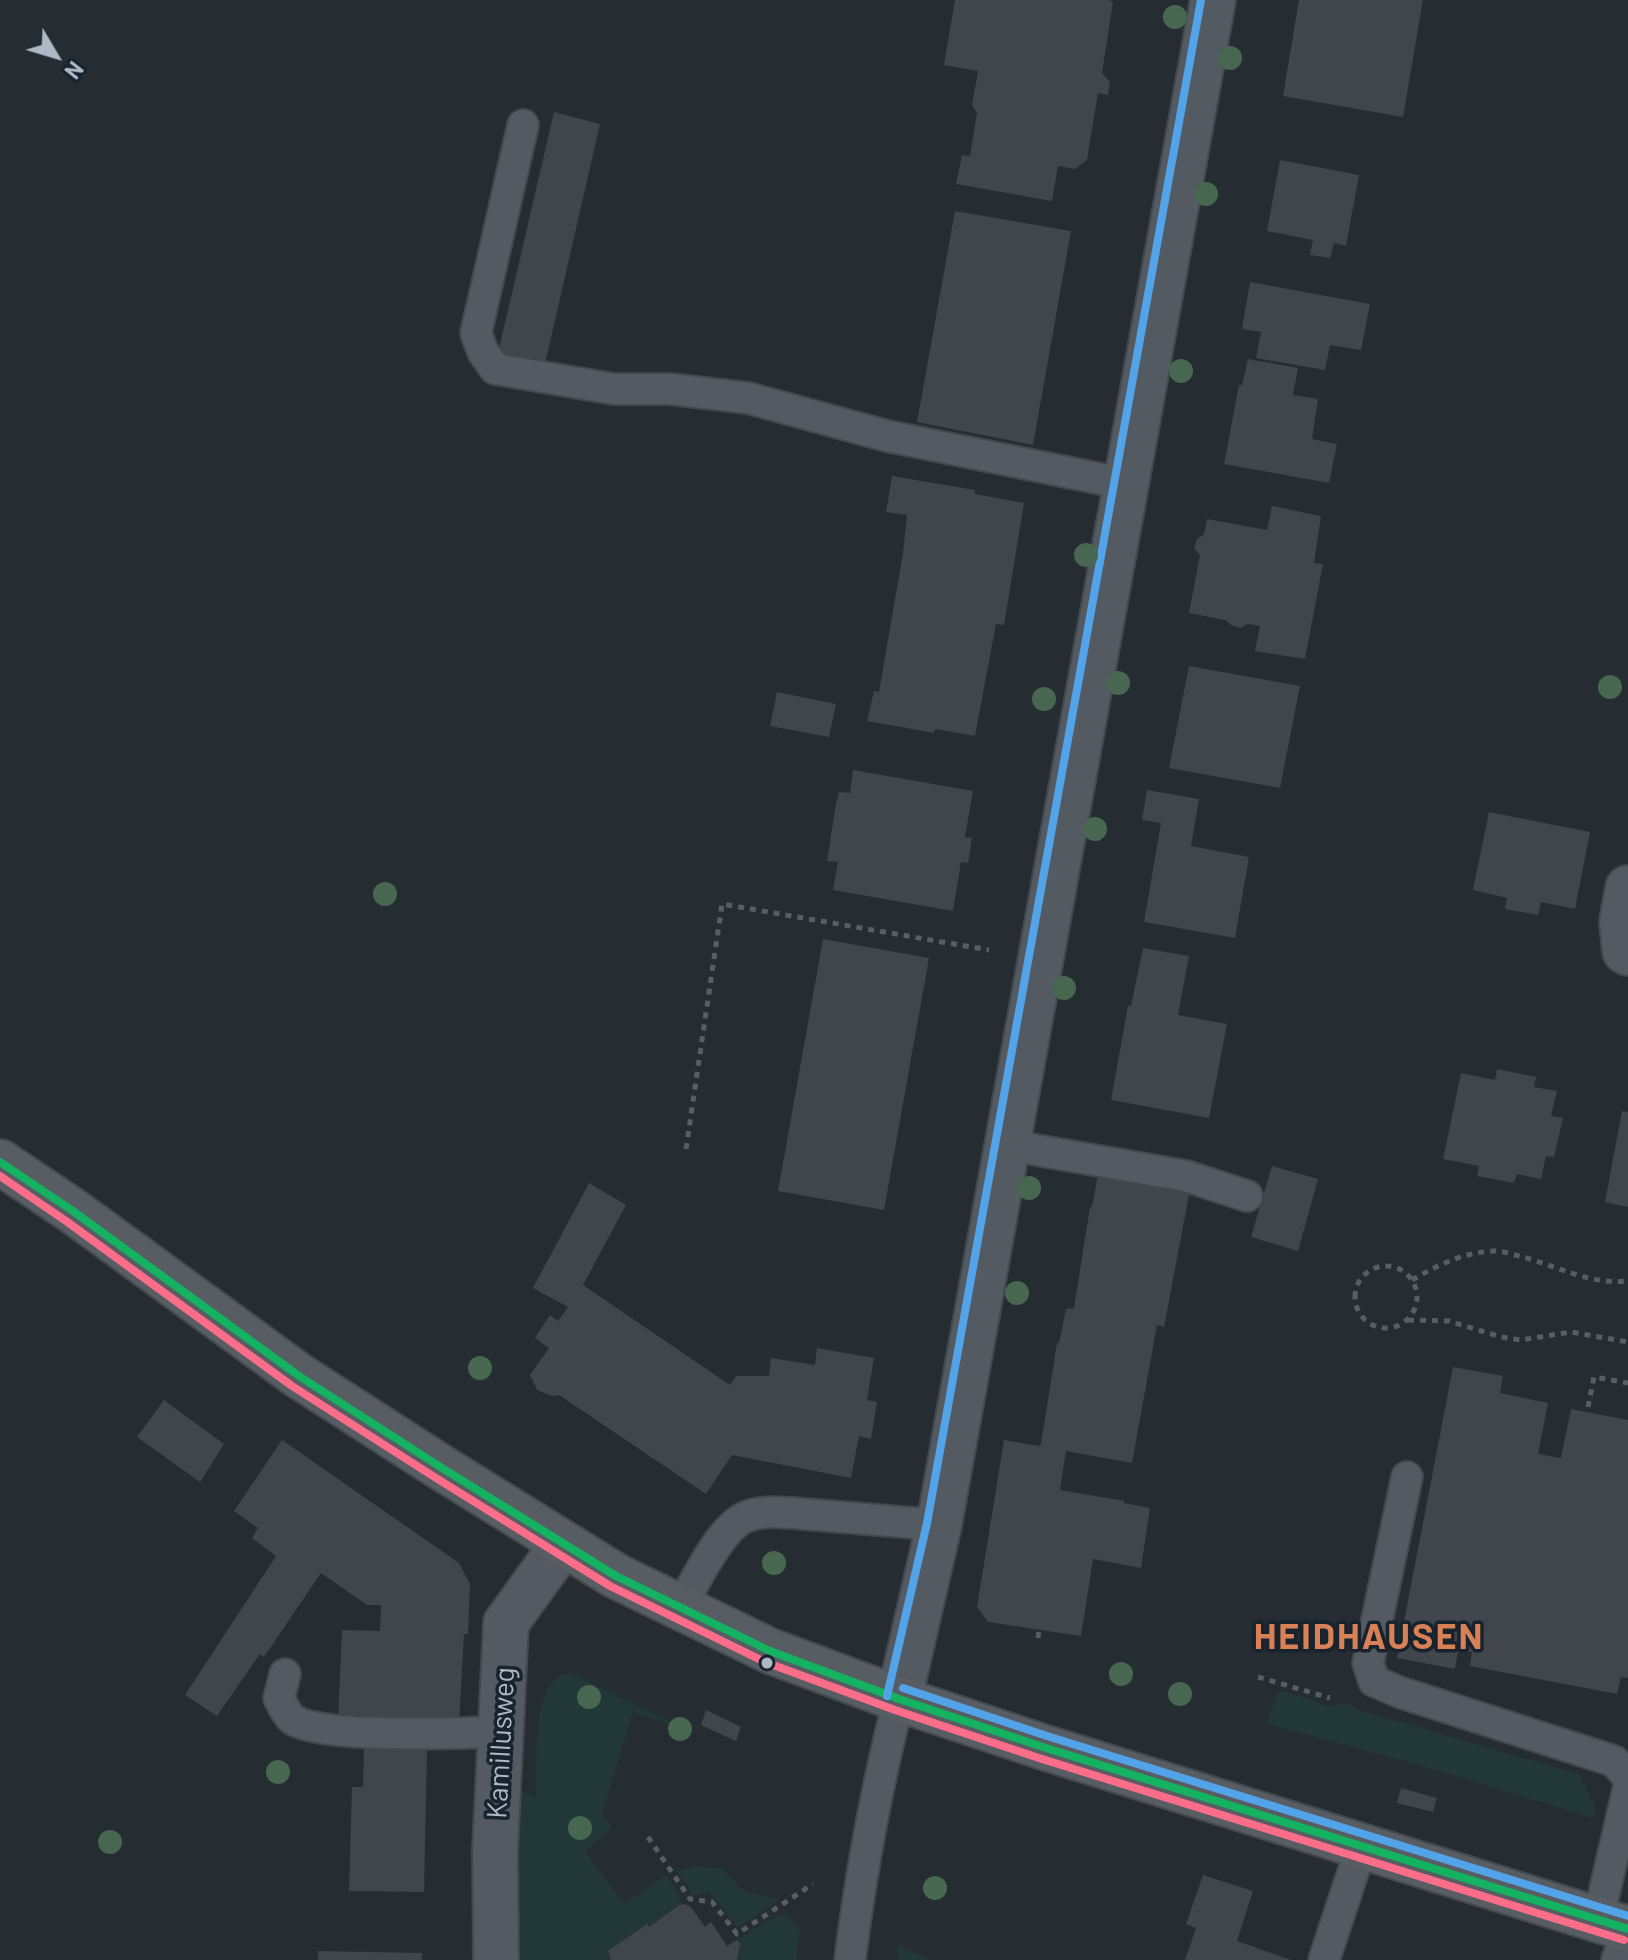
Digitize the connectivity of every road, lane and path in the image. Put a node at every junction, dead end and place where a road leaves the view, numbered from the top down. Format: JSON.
{"nodes":[{"id":1,"x":1213,"y":0,"type":"edge"},
{"id":2,"x":523,"y":125,"type":"dead end"},
{"id":3,"x":1126,"y":484,"type":"junction"},
{"id":4,"x":1628,"y":888,"type":"edge"},
{"id":5,"x":999,"y":952,"type":"dead end"},
{"id":6,"x":1628,"y":953,"type":"edge"},
{"id":7,"x":1007,"y":1145,"type":"junction"},
{"id":8,"x":686,"y":1149,"type":"dead end"},
{"id":9,"x":0,"y":1162,"type":"edge"},
{"id":10,"x":1247,"y":1196,"type":"dead end"},
{"id":11,"x":1412,"y":1280,"type":"junction"},
{"id":12,"x":1628,"y":1281,"type":"edge"},
{"id":13,"x":1408,"y":1320,"type":"junction"},
{"id":14,"x":1628,"y":1342,"type":"edge"},
{"id":15,"x":1628,"y":1383,"type":"edge"},
{"id":16,"x":1588,"y":1407,"type":"dead end"},
{"id":17,"x":1407,"y":1477,"type":"dead end"},
{"id":18,"x":939,"y":1525,"type":"junction"},
{"id":19,"x":563,"y":1544,"type":"junction"},
{"id":20,"x":680,"y":1607,"type":"junction"},
{"id":21,"x":1039,"y":1629,"type":"dead end"},
{"id":22,"x":1038,"y":1638,"type":"dead end"},
{"id":23,"x":285,"y":1674,"type":"dead end"},
{"id":24,"x":1258,"y":1677,"type":"dead end"},
{"id":25,"x":1329,"y":1698,"type":"dead end"},
{"id":26,"x":899,"y":1699,"type":"junction"},
{"id":27,"x":501,"y":1732,"type":"junction"},
{"id":28,"x":1628,"y":1777,"type":"edge"},
{"id":29,"x":1628,"y":1790,"type":"edge"},
{"id":30,"x":648,"y":1837,"type":"dead end"},
{"id":31,"x":1362,"y":1845,"type":"junction"},
{"id":32,"x":860,"y":1886,"type":"junction"},
{"id":33,"x":1618,"y":1926,"type":"edge"},
{"id":34,"x":496,"y":1960,"type":"edge"},
{"id":35,"x":850,"y":1960,"type":"edge"},
{"id":36,"x":1324,"y":1960,"type":"edge"},
{"id":37,"x":1617,"y":1960,"type":"edge"}],
"edges":[{"from":1,"to":3,"type":"street"},
{"from":2,"to":3,"type":"lane"},
{"from":3,"to":7,"type":"street"},
{"from":4,"to":6,"type":"street"},
{"from":5,"to":8,"type":"path"},
{"from":7,"to":10,"type":"lane"},
{"from":7,"to":18,"type":"street"},
{"from":9,"to":19,"type":"main road"},
{"from":11,"to":12,"type":"path"},
{"from":11,"to":13,"type":"path"},
{"from":11,"to":13,"type":"path"},
{"from":13,"to":14,"type":"path"},
{"from":15,"to":16,"type":"path"},
{"from":17,"to":28,"type":"lane"},
{"from":18,"to":20,"type":"lane"},
{"from":18,"to":26,"type":"street"},
{"from":19,"to":20,"type":"main road"},
{"from":19,"to":27,"type":"street","name":"Kamillusweg"},
{"from":20,"to":26,"type":"main road"},
{"from":21,"to":22,"type":"path"},
{"from":23,"to":27,"type":"lane"},
{"from":24,"to":25,"type":"path"},
{"from":26,"to":31,"type":"main road"},
{"from":26,"to":32,"type":"lane"},
{"from":27,"to":34,"type":"street","name":"Kamillusweg"},
{"from":29,"to":33,"type":"lane"},
{"from":30,"to":32,"type":"path"},
{"from":31,"to":33,"type":"main road"},
{"from":31,"to":36,"type":"lane"},
{"from":32,"to":35,"type":"lane"},
{"from":33,"to":37,"type":"lane"}]}
